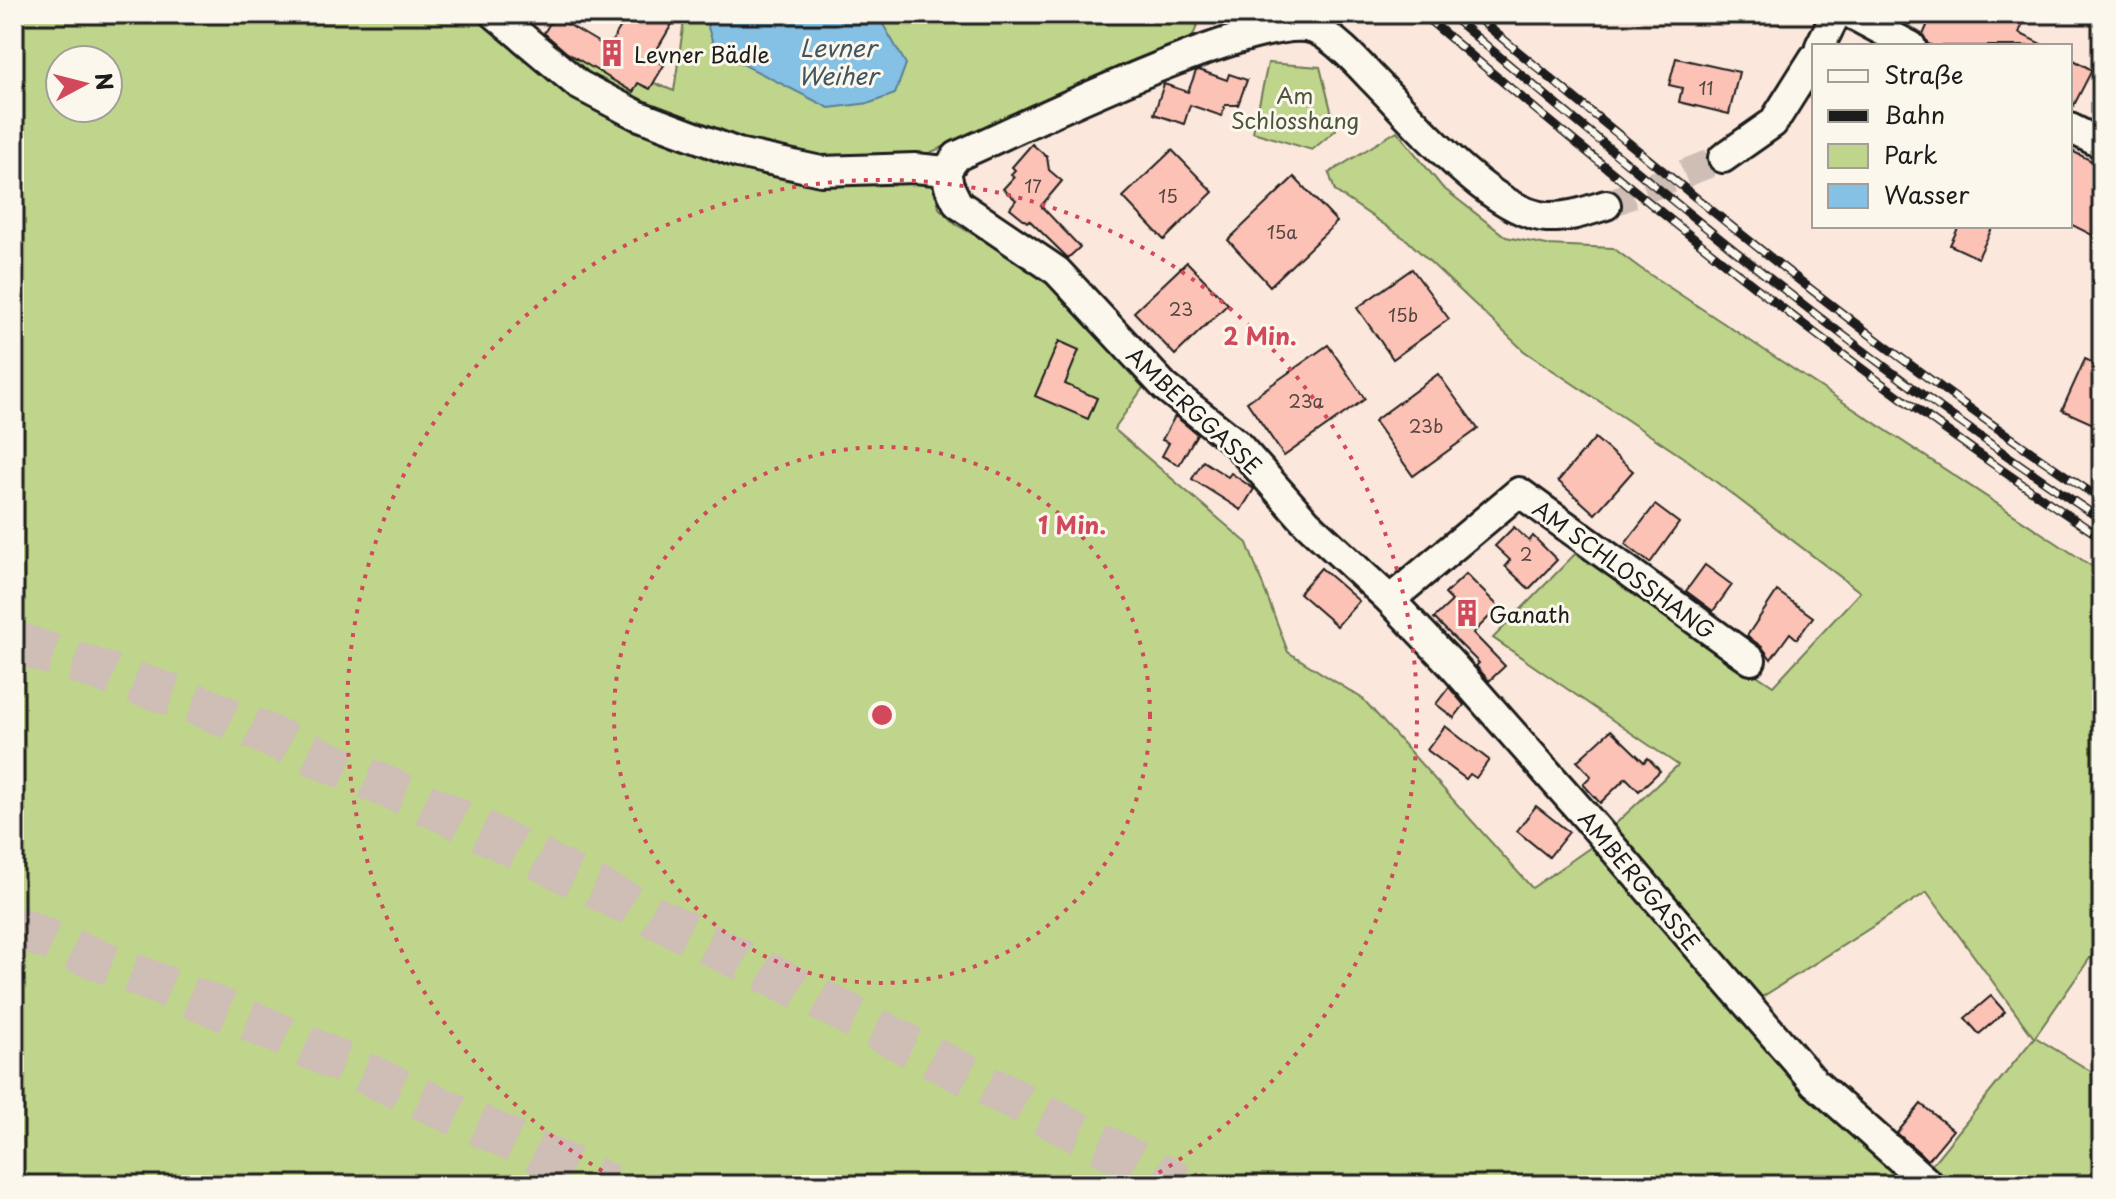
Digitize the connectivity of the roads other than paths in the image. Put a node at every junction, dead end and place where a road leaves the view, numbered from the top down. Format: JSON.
{"nodes":[{"id":1,"x":495,"y":14,"type":"edge"},
{"id":2,"x":1836,"y":14,"type":"edge"},
{"id":3,"x":1851,"y":14,"type":"edge"},
{"id":4,"x":1821,"y":44,"type":"edge"},
{"id":5,"x":1907,"y":44,"type":"edge"},
{"id":6,"x":1812,"y":61,"type":"edge"},
{"id":7,"x":2072,"y":129,"type":"edge"},
{"id":8,"x":2102,"y":144,"type":"edge"},
{"id":9,"x":1723,"y":158,"type":"tunnel mouth"},
{"id":10,"x":946,"y":171,"type":"junction"},
{"id":11,"x":1606,"y":205,"type":"tunnel mouth"},
{"id":12,"x":1390,"y":600,"type":"junction"},
{"id":13,"x":1751,"y":660,"type":"dead end"},
{"id":14,"x":1930,"y":1185,"type":"edge"}],
"edges":[{"from":1,"to":10,"type":"street"},
{"from":2,"to":4,"type":"street"},
{"from":3,"to":5,"type":"street"},
{"from":6,"to":9,"type":"street"},
{"from":7,"to":8,"type":"street"},
{"from":10,"to":11,"type":"street"},
{"from":10,"to":12,"type":"street","name":"AMBERGGASSE"},
{"from":12,"to":13,"type":"street","name":"AM SCHLOSSHANG"},
{"from":12,"to":14,"type":"street","name":"AMBERGGASSE"}]}
